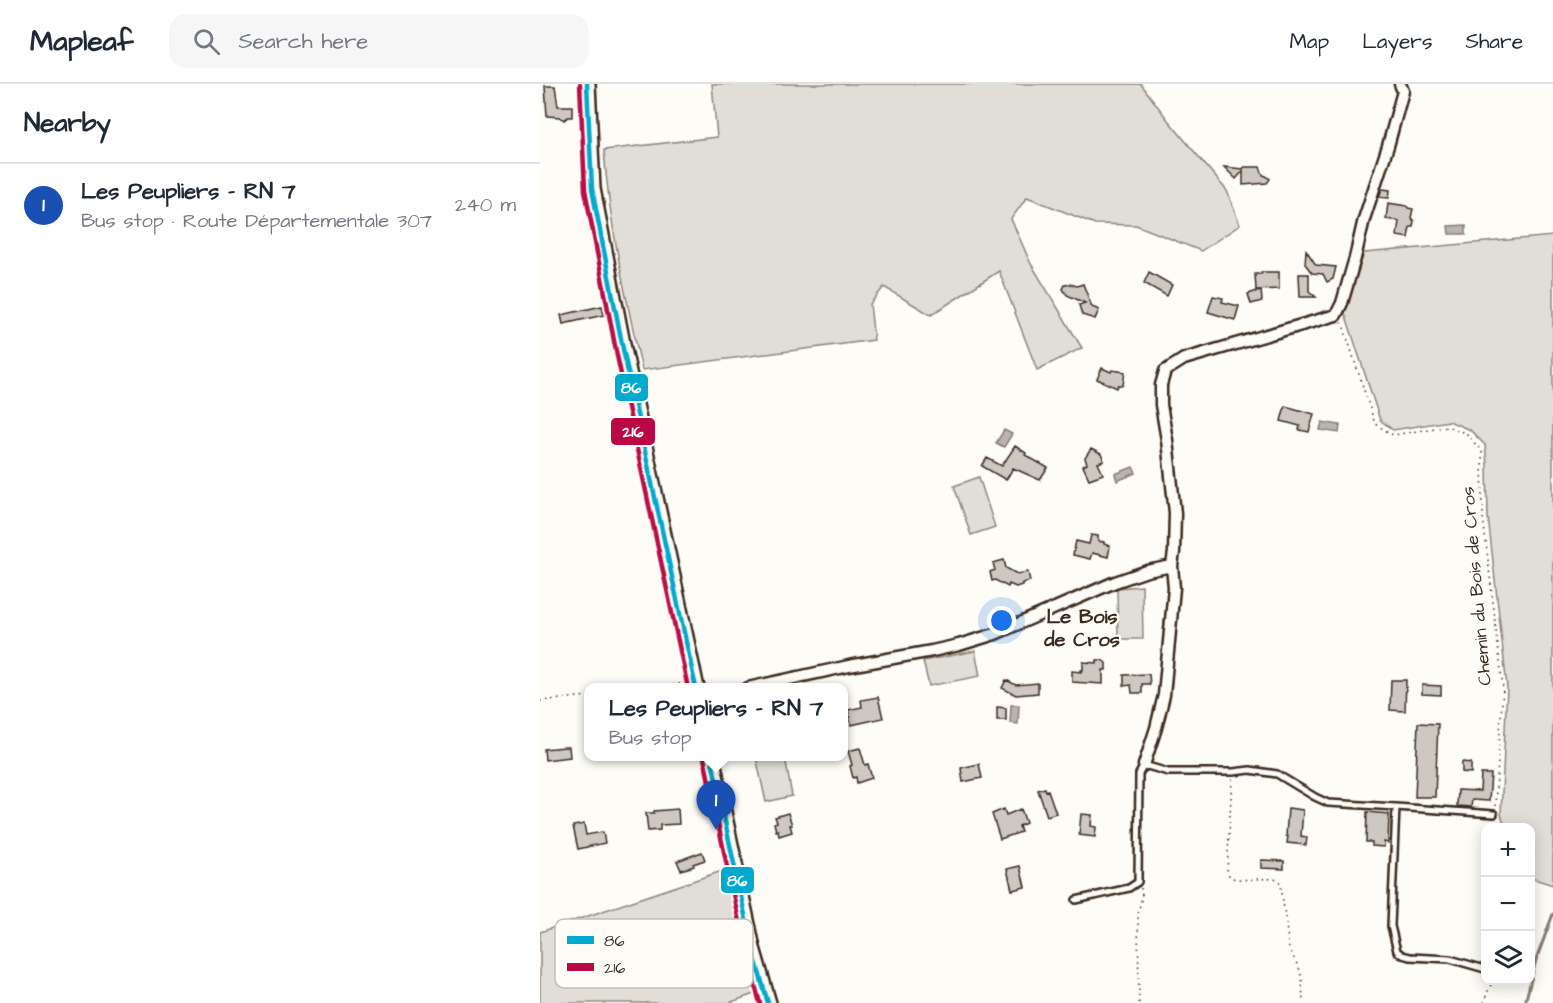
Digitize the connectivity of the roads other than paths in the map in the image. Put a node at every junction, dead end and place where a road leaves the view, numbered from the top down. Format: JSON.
{"nodes":[{"id":1,"x":587,"y":84,"type":"edge"},
{"id":2,"x":1400,"y":84,"type":"edge"},
{"id":3,"x":1172,"y":566,"type":"junction"},
{"id":4,"x":695,"y":683,"type":"edge"},
{"id":5,"x":767,"y":683,"type":"edge"},
{"id":6,"x":712,"y":761,"type":"edge"},
{"id":7,"x":1144,"y":765,"type":"junction"},
{"id":8,"x":1396,"y":807,"type":"junction"},
{"id":9,"x":1494,"y":814,"type":"road end"},
{"id":10,"x":1076,"y":900,"type":"dead end"},
{"id":11,"x":746,"y":919,"type":"edge"},
{"id":12,"x":753,"y":951,"type":"edge"},
{"id":13,"x":1481,"y":968,"type":"edge"},
{"id":14,"x":768,"y":1003,"type":"edge"}],
"edges":[{"from":1,"to":4,"type":"main road"},
{"from":2,"to":3,"type":"street"},
{"from":3,"to":5,"type":"street"},
{"from":3,"to":7,"type":"street"},
{"from":6,"to":11,"type":"main road"},
{"from":7,"to":8,"type":"lane"},
{"from":7,"to":10,"type":"lane"},
{"from":8,"to":9,"type":"lane"},
{"from":8,"to":13,"type":"lane"},
{"from":12,"to":14,"type":"main road"}]}
